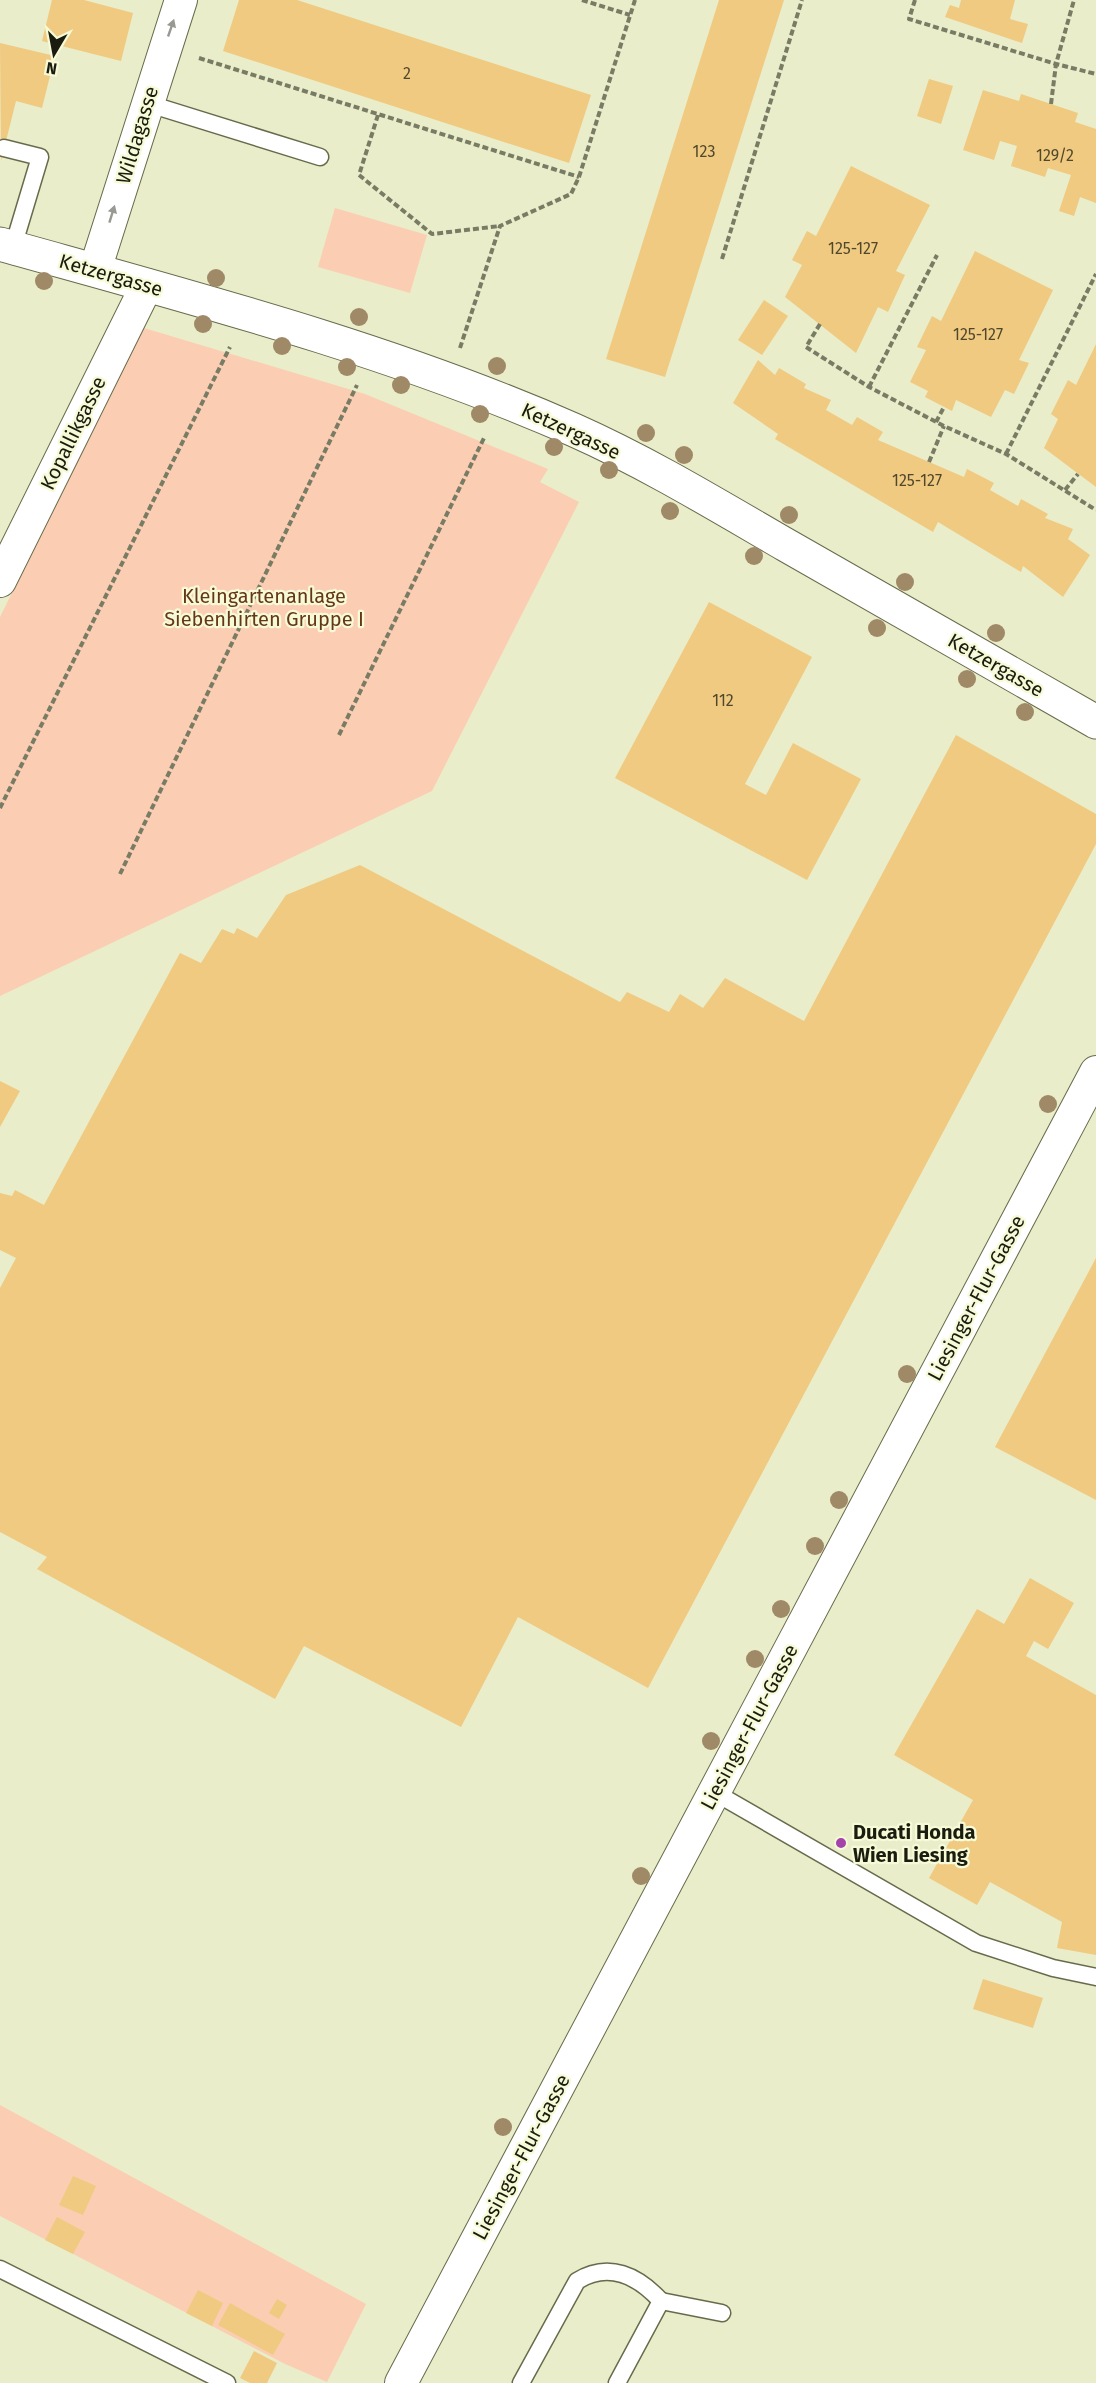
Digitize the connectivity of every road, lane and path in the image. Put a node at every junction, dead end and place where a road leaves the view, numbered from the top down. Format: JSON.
{"nodes":[{"id":1,"x":181,"y":0,"type":"edge"},
{"id":2,"x":582,"y":0,"type":"edge"},
{"id":3,"x":635,"y":0,"type":"edge"},
{"id":4,"x":802,"y":0,"type":"edge"},
{"id":5,"x":915,"y":0,"type":"edge"},
{"id":6,"x":1074,"y":0,"type":"edge"},
{"id":7,"x":630,"y":15,"type":"junction"},
{"id":8,"x":190,"y":56,"type":"dead end"},
{"id":9,"x":1056,"y":64,"type":"junction"},
{"id":10,"x":1096,"y":74,"type":"edge"},
{"id":11,"x":146,"y":104,"type":"junction"},
{"id":12,"x":1051,"y":104,"type":"dead end"},
{"id":13,"x":378,"y":115,"type":"junction"},
{"id":14,"x":4,"y":148,"type":"dead end"},
{"id":15,"x":320,"y":157,"type":"dead end"},
{"id":16,"x":579,"y":177,"type":"junction"},
{"id":17,"x":500,"y":226,"type":"junction"},
{"id":18,"x":6,"y":246,"type":"edge"},
{"id":19,"x":937,"y":255,"type":"dead end"},
{"id":20,"x":722,"y":259,"type":"dead end"},
{"id":21,"x":95,"y":270,"type":"junction"},
{"id":22,"x":1096,"y":274,"type":"edge"},
{"id":23,"x":147,"y":285,"type":"junction"},
{"id":24,"x":820,"y":324,"type":"dead end"},
{"id":25,"x":230,"y":347,"type":"dead end"},
{"id":26,"x":449,"y":380,"type":"junction"},
{"id":27,"x":357,"y":385,"type":"dead end"},
{"id":28,"x":869,"y":387,"type":"junction"},
{"id":29,"x":944,"y":407,"type":"dead end"},
{"id":30,"x":936,"y":422,"type":"junction"},
{"id":31,"x":944,"y":426,"type":"junction"},
{"id":32,"x":485,"y":436,"type":"dead end"},
{"id":33,"x":1006,"y":454,"type":"junction"},
{"id":34,"x":929,"y":462,"type":"dead end"},
{"id":35,"x":1078,"y":474,"type":"dead end"},
{"id":36,"x":1065,"y":490,"type":"junction"},
{"id":37,"x":1096,"y":510,"type":"edge"},
{"id":38,"x":0,"y":581,"type":"edge"},
{"id":39,"x":1096,"y":722,"type":"edge"},
{"id":40,"x":339,"y":735,"type":"dead end"},
{"id":41,"x":0,"y":808,"type":"edge"},
{"id":42,"x":120,"y":874,"type":"dead end"},
{"id":43,"x":1096,"y":1072,"type":"edge"},
{"id":44,"x":714,"y":1792,"type":"junction"},
{"id":45,"x":1096,"y":1977,"type":"edge"},
{"id":46,"x":0,"y":2268,"type":"edge"},
{"id":47,"x":661,"y":2301,"type":"junction"},
{"id":48,"x":722,"y":2313,"type":"dead end"},
{"id":49,"x":227,"y":2383,"type":"edge"},
{"id":50,"x":401,"y":2383,"type":"edge"},
{"id":51,"x":521,"y":2383,"type":"edge"},
{"id":52,"x":617,"y":2383,"type":"edge"}],
"edges":[{"from":11,"to":1,"type":"street","name":"Wildagasse","one_way":true},
{"from":2,"to":7,"type":"path"},
{"from":3,"to":7,"type":"path"},
{"from":4,"to":20,"type":"path"},
{"from":5,"to":9,"type":"path"},
{"from":6,"to":9,"type":"path"},
{"from":7,"to":16,"type":"path"},
{"from":8,"to":13,"type":"path"},
{"from":9,"to":10,"type":"path"},
{"from":9,"to":12,"type":"path"},
{"from":11,"to":15,"type":"lane"},
{"from":21,"to":11,"type":"street","name":"Wildagasse","one_way":true},
{"from":13,"to":16,"type":"path"},
{"from":13,"to":17,"type":"path"},
{"from":14,"to":18,"type":"lane"},
{"from":16,"to":17,"type":"path"},
{"from":17,"to":26,"type":"path"},
{"from":18,"to":21,"type":"main road","name":"Ketzergasse"},
{"from":19,"to":28,"type":"path"},
{"from":21,"to":23,"type":"main road","name":"Ketzergasse"},
{"from":22,"to":33,"type":"path"},
{"from":23,"to":26,"type":"main road","name":"Ketzergasse"},
{"from":23,"to":38,"type":"street","name":"Kopallikgasse"},
{"from":24,"to":28,"type":"path"},
{"from":25,"to":41,"type":"path"},
{"from":26,"to":39,"type":"main road","name":"Ketzergasse"},
{"from":27,"to":42,"type":"path"},
{"from":28,"to":30,"type":"path"},
{"from":29,"to":30,"type":"path"},
{"from":30,"to":31,"type":"path"},
{"from":31,"to":33,"type":"path"},
{"from":31,"to":34,"type":"path"},
{"from":32,"to":40,"type":"path"},
{"from":33,"to":36,"type":"path"},
{"from":35,"to":36,"type":"path"},
{"from":36,"to":37,"type":"path"},
{"from":43,"to":44,"type":"street","name":"Liesinger-Flur-Gasse"},
{"from":44,"to":45,"type":"lane"},
{"from":44,"to":50,"type":"street","name":"Liesinger-Flur-Gasse"},
{"from":46,"to":49,"type":"lane"},
{"from":47,"to":48,"type":"lane"},
{"from":47,"to":51,"type":"lane"},
{"from":47,"to":52,"type":"lane"}]}
